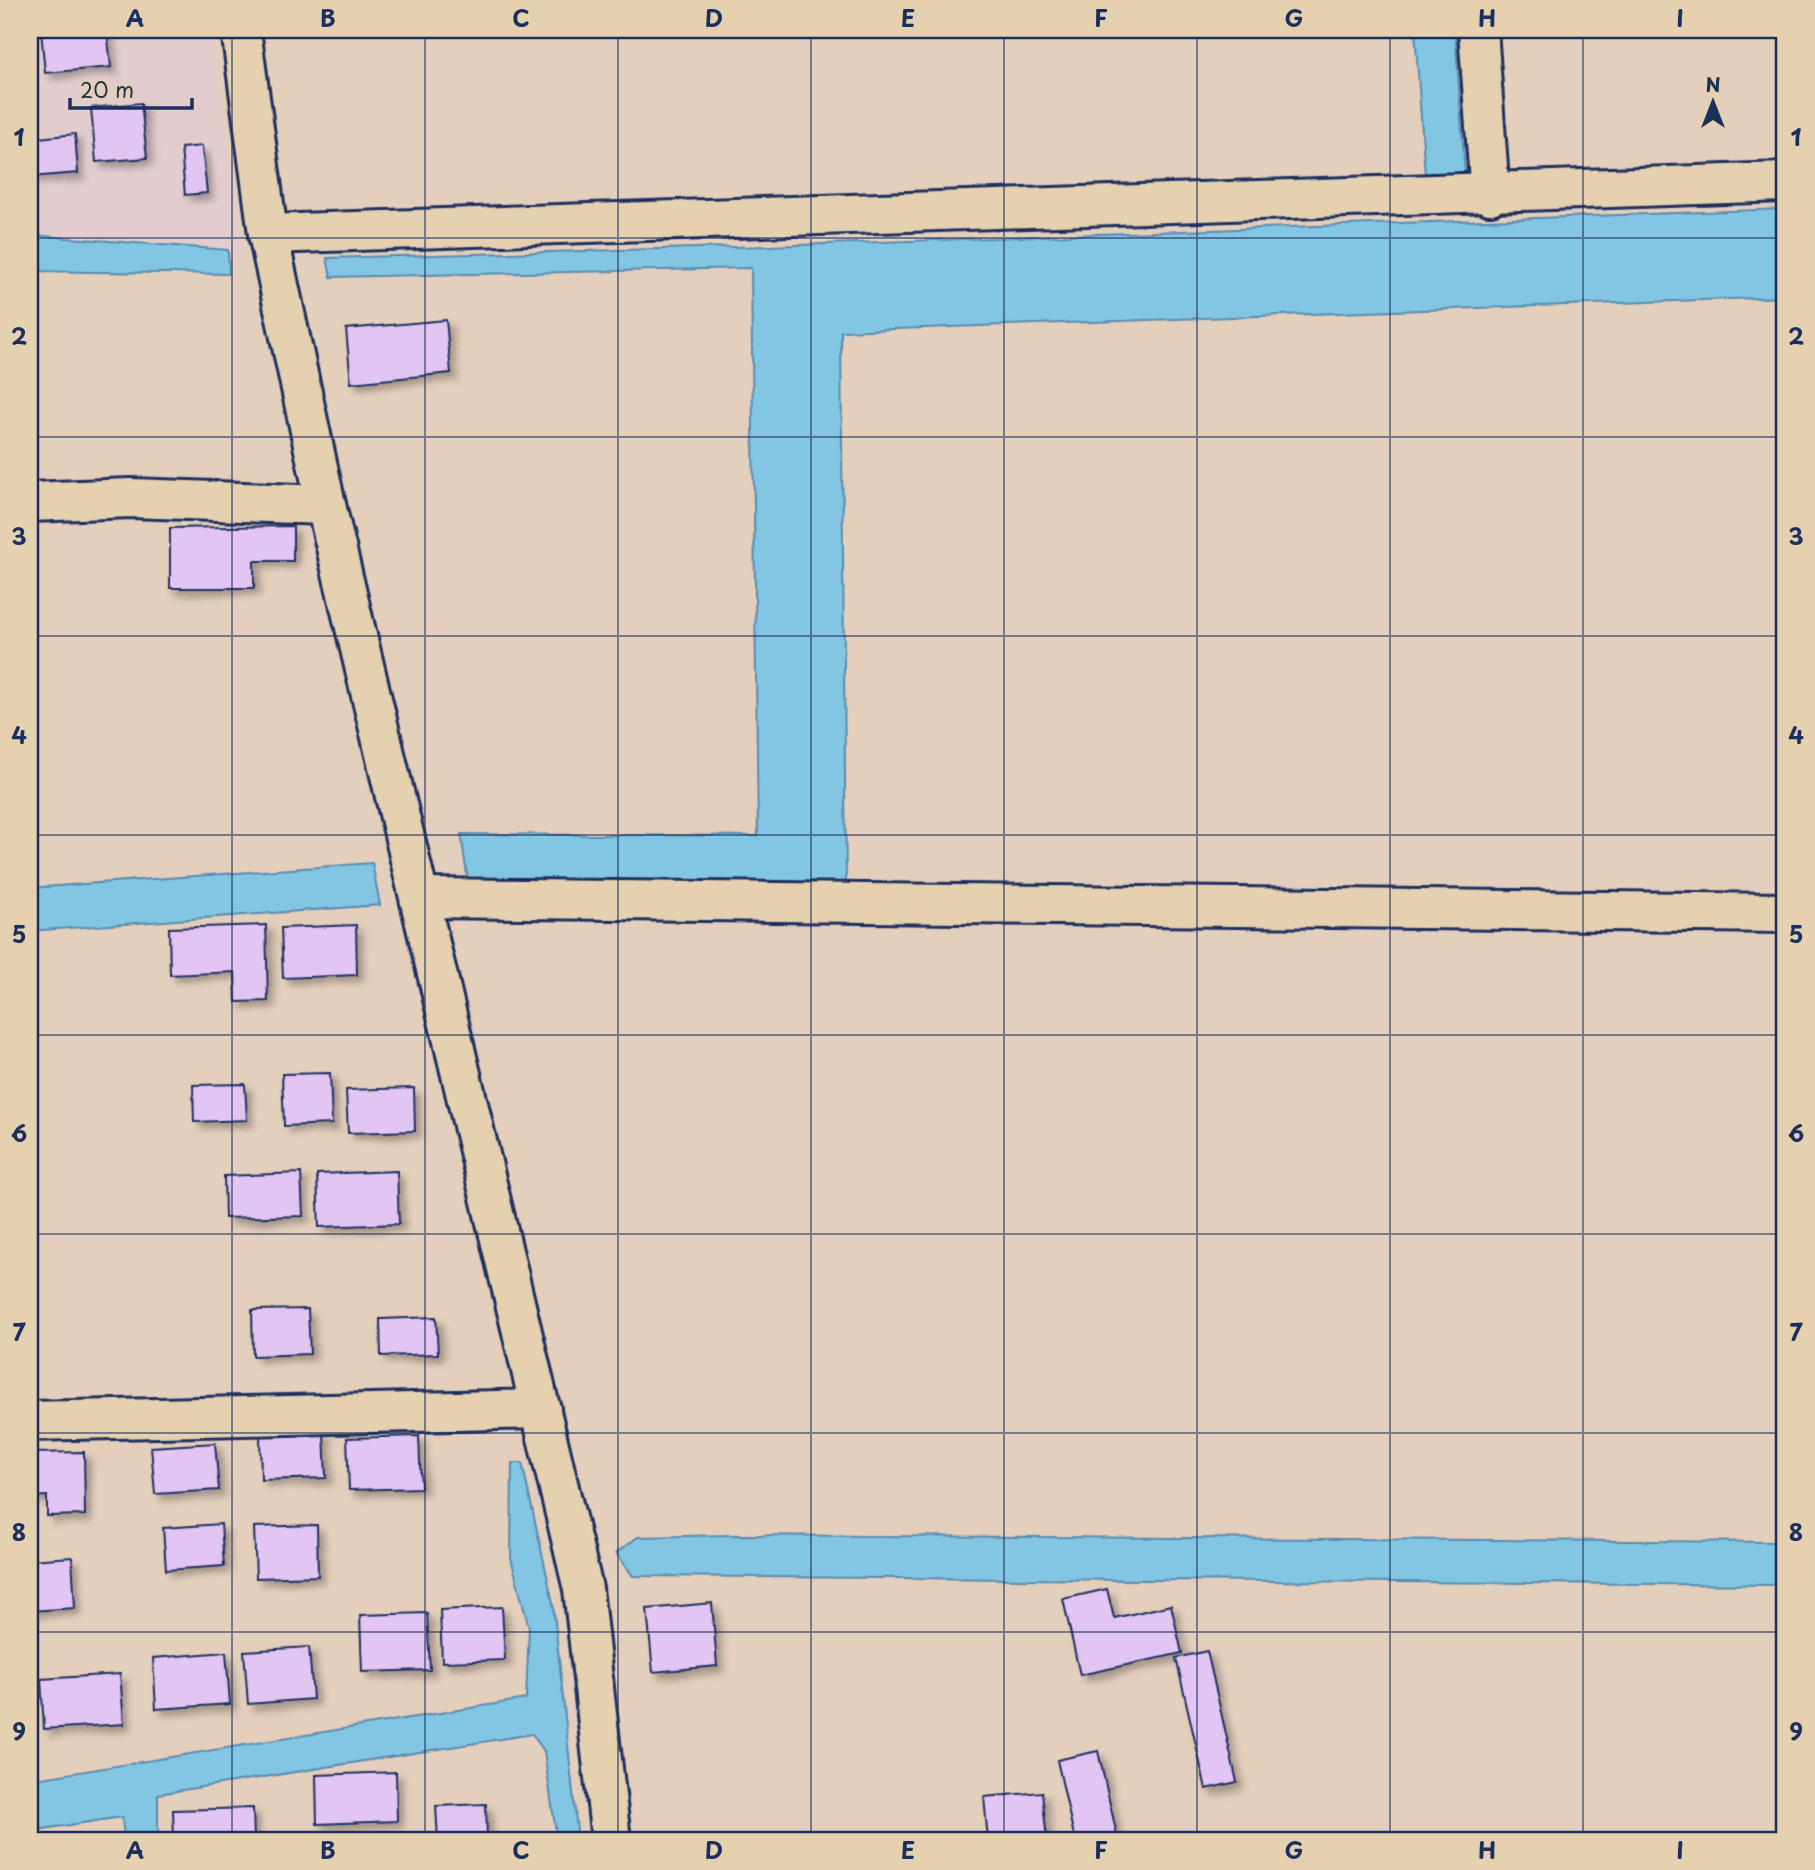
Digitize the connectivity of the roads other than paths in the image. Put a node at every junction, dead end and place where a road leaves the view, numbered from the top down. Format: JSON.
{"nodes":[{"id":1,"x":241,"y":30,"type":"edge"},
{"id":2,"x":1478,"y":30,"type":"edge"},
{"id":3,"x":1785,"y":182,"type":"edge"},
{"id":4,"x":1490,"y":195,"type":"junction"},
{"id":5,"x":268,"y":234,"type":"junction"},
{"id":6,"x":30,"y":502,"type":"edge"},
{"id":7,"x":326,"y":505,"type":"junction"},
{"id":8,"x":421,"y":898,"type":"junction"},
{"id":9,"x":1785,"y":913,"type":"edge"},
{"id":10,"x":541,"y":1409,"type":"junction"},
{"id":11,"x":30,"y":1421,"type":"edge"},
{"id":12,"x":611,"y":1840,"type":"edge"}],
"edges":[{"from":1,"to":5,"type":"street"},
{"from":2,"to":4,"type":"street"},
{"from":3,"to":4,"type":"street"},
{"from":4,"to":5,"type":"street"},
{"from":5,"to":7,"type":"street"},
{"from":6,"to":7,"type":"street"},
{"from":7,"to":8,"type":"street"},
{"from":8,"to":9,"type":"street"},
{"from":8,"to":10,"type":"street"},
{"from":10,"to":11,"type":"street"},
{"from":10,"to":12,"type":"street"}]}
